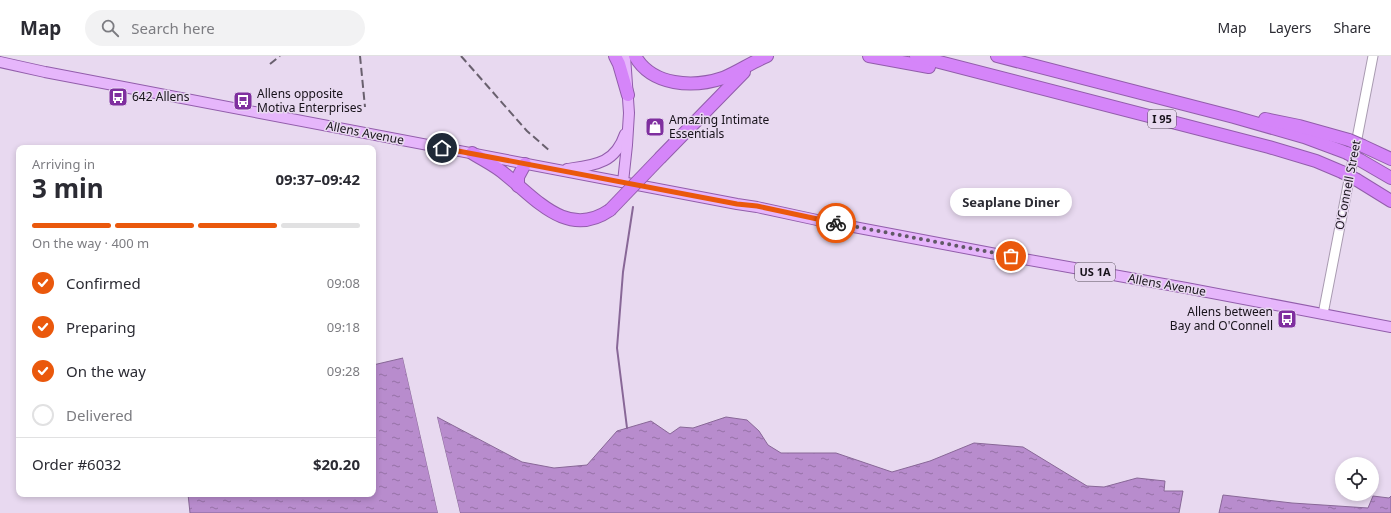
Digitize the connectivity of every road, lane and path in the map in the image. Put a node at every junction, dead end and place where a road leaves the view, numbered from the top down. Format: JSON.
{"nodes":[{"id":1,"x":615,"y":56,"type":"edge"},
{"id":2,"x":625,"y":56,"type":"edge"},
{"id":3,"x":635,"y":56,"type":"edge"},
{"id":4,"x":766,"y":56,"type":"edge"},
{"id":5,"x":870,"y":56,"type":"edge"},
{"id":6,"x":916,"y":56,"type":"edge"},
{"id":7,"x":997,"y":56,"type":"edge"},
{"id":8,"x":1373,"y":56,"type":"edge"},
{"id":9,"x":0,"y":62,"type":"edge"},
{"id":10,"x":964,"y":70,"type":"junction"},
{"id":11,"x":628,"y":95,"type":"junction"},
{"id":12,"x":1234,"y":117,"type":"junction"},
{"id":13,"x":629,"y":122,"type":"junction"},
{"id":14,"x":472,"y":153,"type":"junction"},
{"id":15,"x":1391,"y":159,"type":"edge"},
{"id":16,"x":525,"y":164,"type":"junction"},
{"id":17,"x":556,"y":170,"type":"junction"},
{"id":18,"x":1391,"y":178,"type":"edge"},
{"id":19,"x":623,"y":182,"type":"junction"},
{"id":20,"x":518,"y":186,"type":"junction"},
{"id":21,"x":1391,"y":200,"type":"edge"},
{"id":22,"x":1323,"y":314,"type":"junction"},
{"id":23,"x":1391,"y":327,"type":"edge"}],
"edges":[{"from":1,"to":11,"type":"highway"},
{"from":2,"to":11,"type":"main road"},
{"from":3,"to":4,"type":"highway"},
{"from":4,"to":20,"type":"highway","bridge":true},
{"from":5,"to":10,"type":"highway"},
{"from":6,"to":10,"type":"highway"},
{"from":7,"to":12,"type":"highway","number":"I 95"},
{"from":8,"to":22,"type":"street","name":"O'Connell Street"},
{"from":9,"to":14,"type":"main road","name":"Allens Avenue","number":"US 1A"},
{"from":10,"to":21,"type":"highway","number":"I 95","bridge":true},
{"from":11,"to":13,"type":"main road"},
{"from":12,"to":15,"type":"highway","bridge":true},
{"from":12,"to":18,"type":"highway","number":"I 95","bridge":true},
{"from":13,"to":17,"type":"main road"},
{"from":13,"to":19,"type":"main road"},
{"from":14,"to":16,"type":"main road","name":"Allens Avenue","number":"US 1A"},
{"from":14,"to":20,"type":"highway"},
{"from":16,"to":17,"type":"main road","name":"Allens Avenue","number":"US 1A"},
{"from":16,"to":20,"type":"highway"},
{"from":17,"to":19,"type":"main road","name":"Allens Avenue","number":"US 1A"},
{"from":19,"to":22,"type":"main road","name":"Allens Avenue","number":"US 1A"},
{"from":22,"to":23,"type":"main road","name":"Allens Avenue","number":"US 1A"}]}
